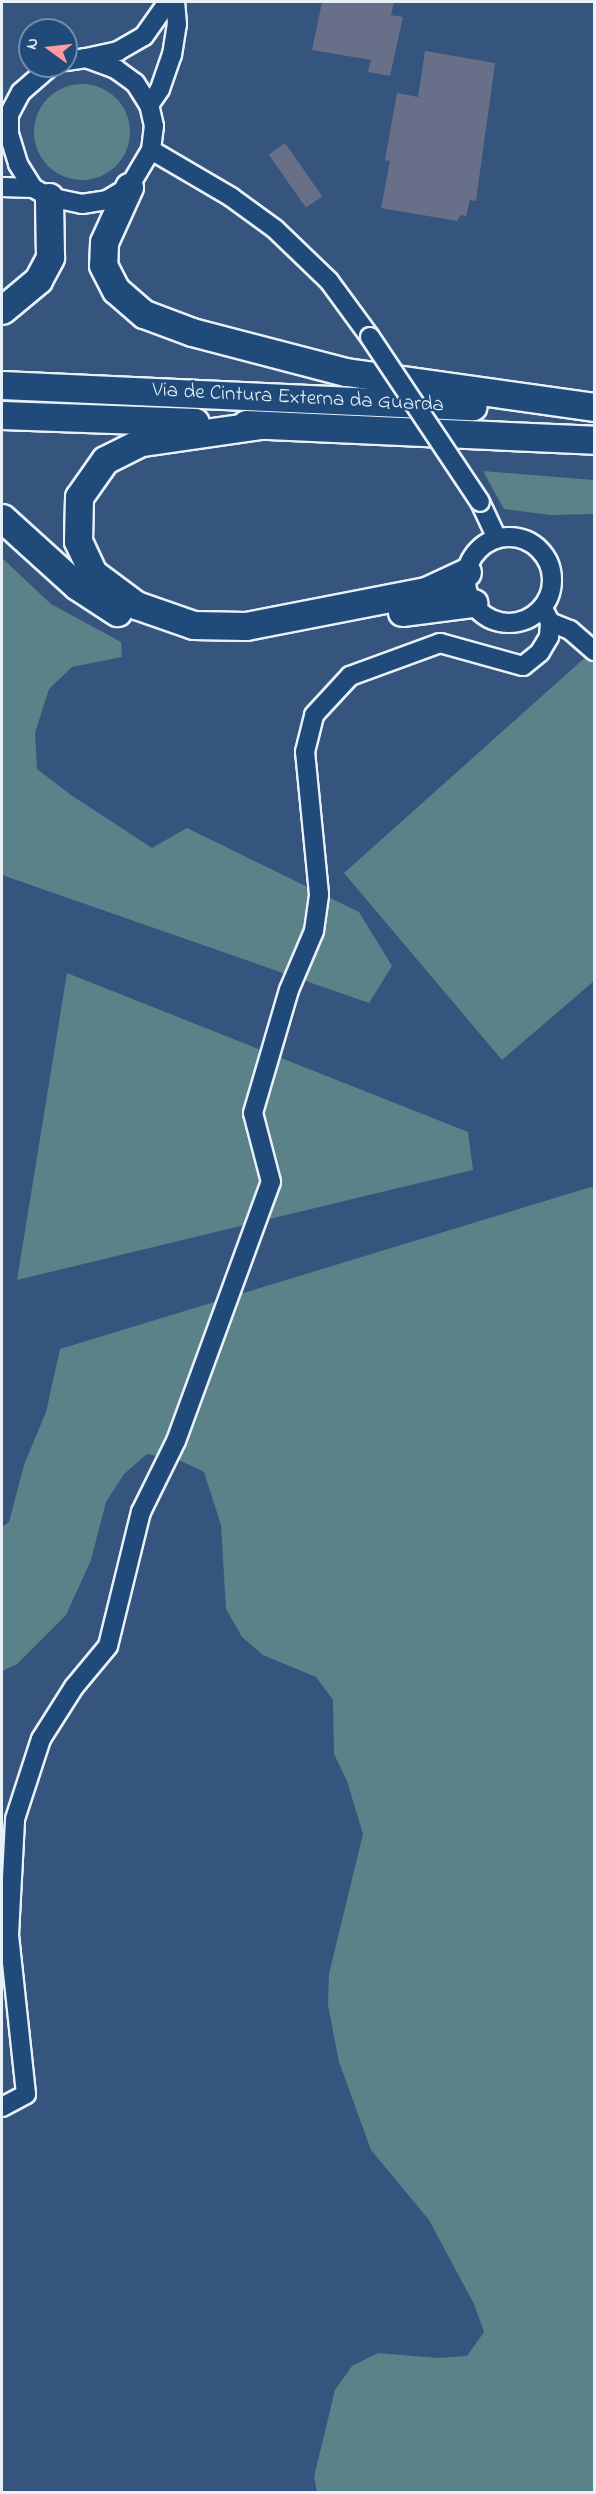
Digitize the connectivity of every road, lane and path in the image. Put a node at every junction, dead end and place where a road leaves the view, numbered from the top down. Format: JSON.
{"nodes":[{"id":1,"x":168,"y":2,"type":"edge"},
{"id":2,"x":175,"y":2,"type":"edge"},
{"id":3,"x":86,"y":58,"type":"junction"},
{"id":4,"x":78,"y":59,"type":"edge"},
{"id":5,"x":37,"y":78,"type":"edge"},
{"id":6,"x":149,"y":105,"type":"junction"},
{"id":7,"x":5,"y":140,"type":"edge"},
{"id":8,"x":151,"y":150,"type":"junction"},
{"id":9,"x":2,"y":187,"type":"edge"},
{"id":10,"x":129,"y":187,"type":"junction"},
{"id":11,"x":41,"y":192,"type":"junction"},
{"id":12,"x":2,"y":310,"type":"edge"},
{"id":13,"x":2,"y":384,"type":"edge"},
{"id":14,"x":594,"y":407,"type":"edge"},
{"id":15,"x":594,"y":411,"type":"edge"},
{"id":16,"x":2,"y":415,"type":"edge"},
{"id":17,"x":261,"y":424,"type":"junction"},
{"id":18,"x":594,"y":440,"type":"edge"},
{"id":19,"x":2,"y":518,"type":"edge"},
{"id":20,"x":497,"y":538,"type":"junction"},
{"id":21,"x":466,"y":572,"type":"junction"},
{"id":22,"x":473,"y":603,"type":"junction"},
{"id":23,"x":546,"y":615,"type":"junction"},
{"id":24,"x":594,"y":651,"type":"edge"},
{"id":25,"x":2,"y":2107,"type":"edge"}],
"edges":[{"from":1,"to":3,"type":"street"},
{"from":2,"to":6,"type":"street"},
{"from":3,"to":4,"type":"street"},
{"from":3,"to":6,"type":"street"},
{"from":5,"to":7,"type":"street"},
{"from":6,"to":8,"type":"street"},
{"from":7,"to":11,"type":"street"},
{"from":8,"to":10,"type":"street"},
{"from":8,"to":20,"type":"street","bridge":true},
{"from":9,"to":11,"type":"street"},
{"from":10,"to":11,"type":"street"},
{"from":10,"to":14,"type":"highway"},
{"from":11,"to":12,"type":"highway"},
{"from":13,"to":15,"type":"highway","name":"Via de Cintura Externa da Guarda"},
{"from":16,"to":17,"type":"highway","name":"Via de Cintura Externa da Guarda"},
{"from":17,"to":18,"type":"highway","name":"Via de Cintura Externa da Guarda"},
{"from":17,"to":21,"type":"highway"},
{"from":19,"to":22,"type":"highway"},
{"from":20,"to":21,"type":"street"},
{"from":20,"to":23,"type":"street"},
{"from":21,"to":22,"type":"street"},
{"from":22,"to":23,"type":"street"},
{"from":23,"to":24,"type":"street"},
{"from":23,"to":25,"type":"street"}]}
